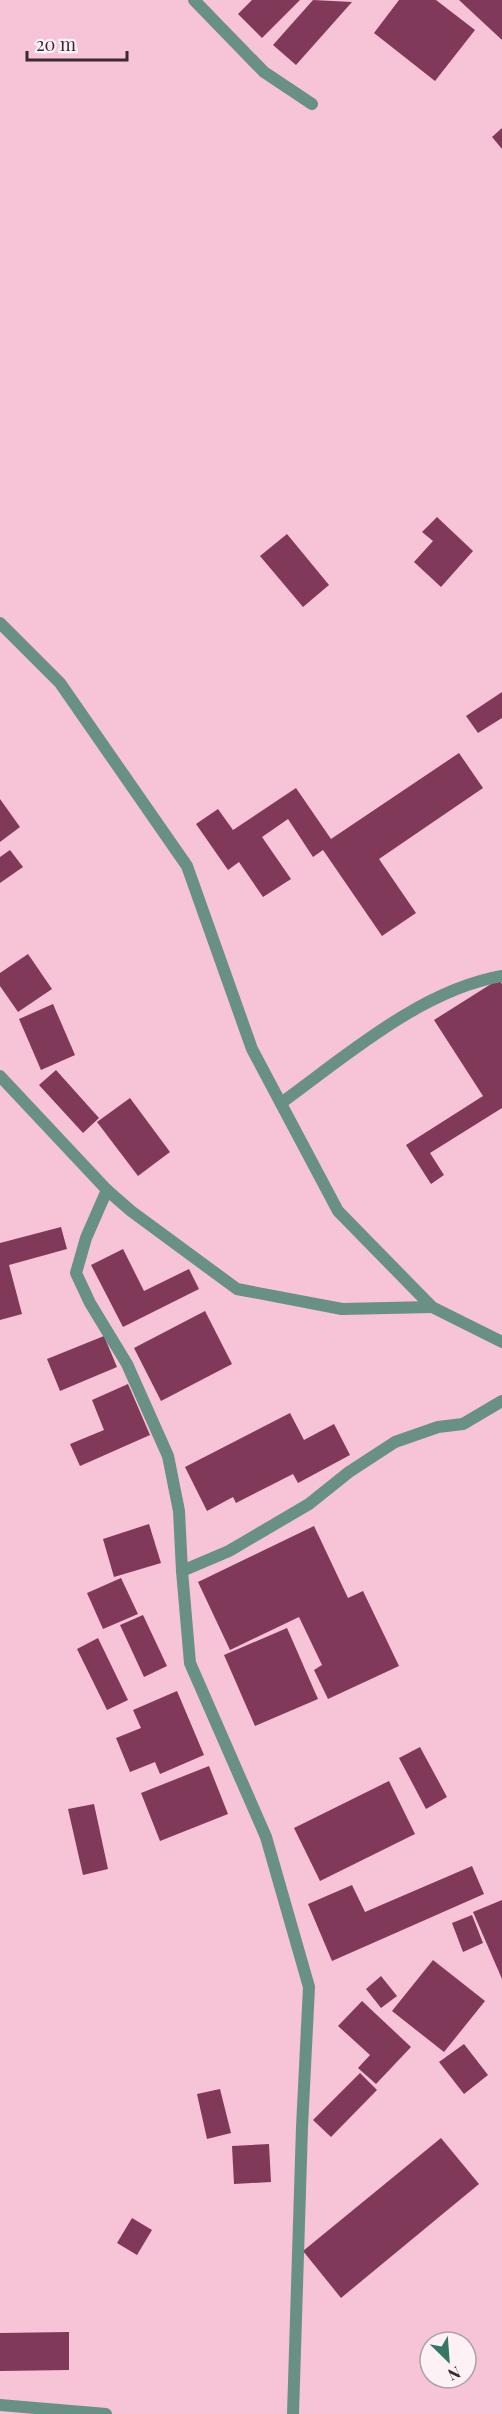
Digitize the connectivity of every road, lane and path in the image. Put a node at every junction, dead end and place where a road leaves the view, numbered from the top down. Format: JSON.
{"nodes":[{"id":1,"x":194,"y":0,"type":"edge"},
{"id":2,"x":312,"y":104,"type":"dead end"},
{"id":3,"x":0,"y":623,"type":"edge"},
{"id":4,"x":502,"y":976,"type":"edge"},
{"id":5,"x":0,"y":1076,"type":"edge"},
{"id":6,"x":281,"y":1103,"type":"junction"},
{"id":7,"x":107,"y":1190,"type":"junction"},
{"id":8,"x":432,"y":1307,"type":"junction"},
{"id":9,"x":502,"y":1342,"type":"edge"},
{"id":10,"x":502,"y":1401,"type":"edge"},
{"id":11,"x":182,"y":1571,"type":"junction"},
{"id":12,"x":0,"y":2405,"type":"edge"},
{"id":13,"x":106,"y":2414,"type":"edge"},
{"id":14,"x":292,"y":2414,"type":"edge"}],
"edges":[{"from":1,"to":2,"type":"street"},
{"from":3,"to":6,"type":"street"},
{"from":4,"to":6,"type":"street"},
{"from":5,"to":7,"type":"street"},
{"from":6,"to":8,"type":"street"},
{"from":7,"to":8,"type":"street"},
{"from":7,"to":11,"type":"street"},
{"from":8,"to":9,"type":"street"},
{"from":10,"to":11,"type":"street"},
{"from":11,"to":14,"type":"street"},
{"from":12,"to":13,"type":"street"}]}
